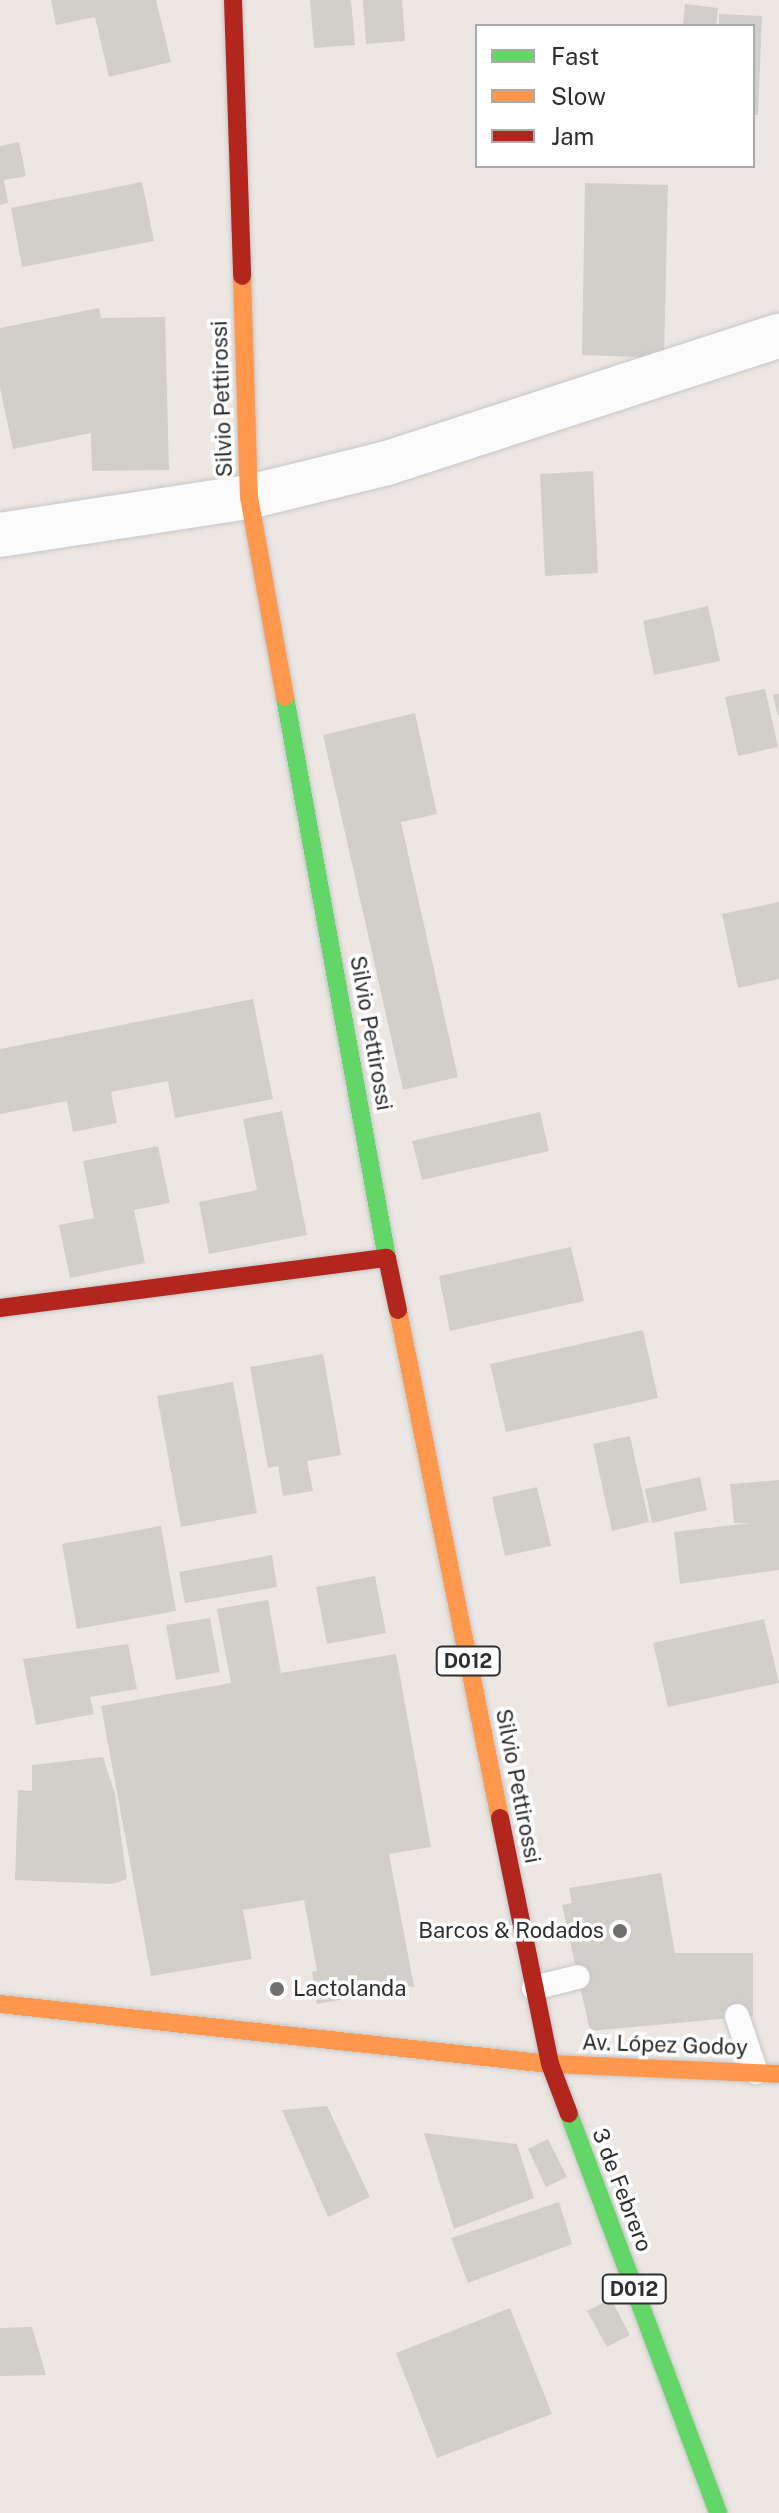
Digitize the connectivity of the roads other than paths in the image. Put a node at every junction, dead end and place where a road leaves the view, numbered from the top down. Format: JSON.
{"nodes":[{"id":1,"x":233,"y":0,"type":"edge"},
{"id":2,"x":779,"y":336,"type":"edge"},
{"id":3,"x":249,"y":497,"type":"junction"},
{"id":4,"x":0,"y":535,"type":"edge"},
{"id":5,"x":387,"y":1258,"type":"junction"},
{"id":6,"x":0,"y":1308,"type":"edge"},
{"id":7,"x":578,"y":1977,"type":"dead end"},
{"id":8,"x":534,"y":1988,"type":"junction"},
{"id":9,"x":0,"y":2004,"type":"edge"},
{"id":10,"x":737,"y":2016,"type":"dead end"},
{"id":11,"x":550,"y":2064,"type":"junction"},
{"id":12,"x":768,"y":2073,"type":"edge"},
{"id":13,"x":718,"y":2513,"type":"edge"}],
"edges":[{"from":1,"to":3,"type":"main road","name":"Silvio Pettirossi"},
{"from":2,"to":3,"type":"street"},
{"from":3,"to":4,"type":"street"},
{"from":3,"to":5,"type":"main road","name":"Silvio Pettirossi"},
{"from":5,"to":6,"type":"main road"},
{"from":5,"to":8,"type":"main road","name":"Silvio Pettirossi","number":"D012"},
{"from":7,"to":8,"type":"lane"},
{"from":8,"to":11,"type":"main road","name":"Silvio Pettirossi","number":"D012"},
{"from":9,"to":11,"type":"main road","name":"Av. López Godoy"},
{"from":10,"to":12,"type":"lane"},
{"from":11,"to":12,"type":"main road","name":"Av. López Godoy"},
{"from":11,"to":13,"type":"main road","name":"3 de Febrero","number":"D012"}]}
